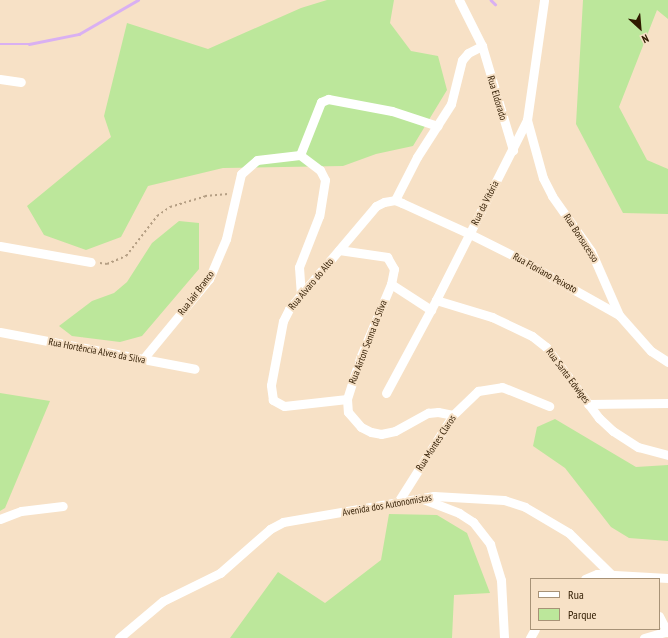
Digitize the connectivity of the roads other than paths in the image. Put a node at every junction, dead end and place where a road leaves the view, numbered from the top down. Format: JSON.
{"nodes":[{"id":1,"x":459,"y":0,"type":"edge"},
{"id":2,"x":544,"y":0,"type":"edge"},
{"id":3,"x":482,"y":46,"type":"junction"},
{"id":4,"x":0,"y":79,"type":"edge"},
{"id":5,"x":21,"y":82,"type":"dead end"},
{"id":6,"x":527,"y":120,"type":"junction"},
{"id":7,"x":438,"y":126,"type":"junction"},
{"id":8,"x":513,"y":150,"type":"junction"},
{"id":9,"x":300,"y":155,"type":"junction"},
{"id":10,"x":395,"y":200,"type":"junction"},
{"id":11,"x":470,"y":234,"type":"junction"},
{"id":12,"x":0,"y":246,"type":"edge"},
{"id":13,"x":340,"y":250,"type":"junction"},
{"id":14,"x":90,"y":262,"type":"road end"},
{"id":15,"x":391,"y":284,"type":"junction"},
{"id":16,"x":301,"y":294,"type":"junction"},
{"id":17,"x":436,"y":300,"type":"junction"},
{"id":18,"x":431,"y":310,"type":"junction"},
{"id":19,"x":619,"y":315,"type":"junction"},
{"id":20,"x":0,"y":332,"type":"edge"},
{"id":21,"x":143,"y":359,"type":"junction"},
{"id":22,"x":668,"y":362,"type":"edge"},
{"id":23,"x":195,"y":369,"type":"dead end"},
{"id":24,"x":386,"y":393,"type":"dead end"},
{"id":25,"x":347,"y":399,"type":"junction"},
{"id":26,"x":668,"y":403,"type":"edge"},
{"id":27,"x":588,"y":404,"type":"junction"},
{"id":28,"x":549,"y":406,"type":"dead end"},
{"id":29,"x":453,"y":415,"type":"junction"},
{"id":30,"x":668,"y":455,"type":"edge"},
{"id":31,"x":423,"y":499,"type":"junction"},
{"id":32,"x":398,"y":502,"type":"junction"},
{"id":33,"x":63,"y":506,"type":"dead end"},
{"id":34,"x":0,"y":519,"type":"edge"},
{"id":35,"x":587,"y":578,"type":"edge"},
{"id":36,"x":615,"y":578,"type":"edge"},
{"id":37,"x":660,"y":618,"type":"edge"},
{"id":38,"x":667,"y":631,"type":"edge"},
{"id":39,"x":119,"y":638,"type":"edge"},
{"id":40,"x":504,"y":638,"type":"edge"},
{"id":41,"x":644,"y":638,"type":"edge"}],
"edges":[{"from":1,"to":3,"type":"street","name":"Rua Eldorado"},
{"from":2,"to":6,"type":"street","name":"Rua da Vitória"},
{"from":3,"to":7,"type":"street"},
{"from":3,"to":8,"type":"street","name":"Rua Eldorado"},
{"from":4,"to":5,"type":"street"},
{"from":6,"to":8,"type":"street","name":"Rua da Vitória"},
{"from":6,"to":19,"type":"street","name":"Rua Bonsucesso"},
{"from":7,"to":9,"type":"street"},
{"from":7,"to":10,"type":"street"},
{"from":8,"to":11,"type":"street","name":"Rua da Vitória"},
{"from":9,"to":16,"type":"street"},
{"from":9,"to":21,"type":"street","name":"Rua Jair Branco"},
{"from":10,"to":11,"type":"street"},
{"from":10,"to":13,"type":"street","name":"Rua Alvaro do Alto"},
{"from":11,"to":17,"type":"street","name":"Rua da Vitória"},
{"from":11,"to":19,"type":"street","name":"Rua Floriano Peixoto"},
{"from":12,"to":14,"type":"street"},
{"from":13,"to":15,"type":"street"},
{"from":13,"to":16,"type":"street","name":"Rua Alvaro do Alto"},
{"from":15,"to":18,"type":"street"},
{"from":15,"to":25,"type":"street","name":"Rua Airton Senna da Silva"},
{"from":16,"to":25,"type":"street","name":"Rua Alvaro do Alto"},
{"from":17,"to":18,"type":"street","name":"Rua da Vitória"},
{"from":17,"to":27,"type":"street","name":"Rua Santa Edwiges"},
{"from":18,"to":24,"type":"street","name":"Rua da Vitória"},
{"from":19,"to":22,"type":"street","name":"Rua Bonsucesso"},
{"from":20,"to":21,"type":"street","name":"Rua Hortência Alves da Silva"},
{"from":21,"to":23,"type":"street","name":"Rua Hortência Alves da Silva"},
{"from":25,"to":29,"type":"street"},
{"from":26,"to":27,"type":"street"},
{"from":27,"to":30,"type":"street","name":"Rua Santa Edwiges"},
{"from":28,"to":29,"type":"street","name":"Rua Montes Claros"},
{"from":29,"to":32,"type":"street","name":"Rua Montes Claros"},
{"from":31,"to":32,"type":"street","name":"Avenida dos Autonomistas"},
{"from":31,"to":36,"type":"street","name":"Avenida dos Autonomistas"},
{"from":31,"to":40,"type":"street"},
{"from":32,"to":39,"type":"street","name":"Avenida dos Autonomistas"},
{"from":33,"to":34,"type":"street"},
{"from":35,"to":36,"type":"street"},
{"from":37,"to":38,"type":"street"},
{"from":38,"to":41,"type":"street"}]}
